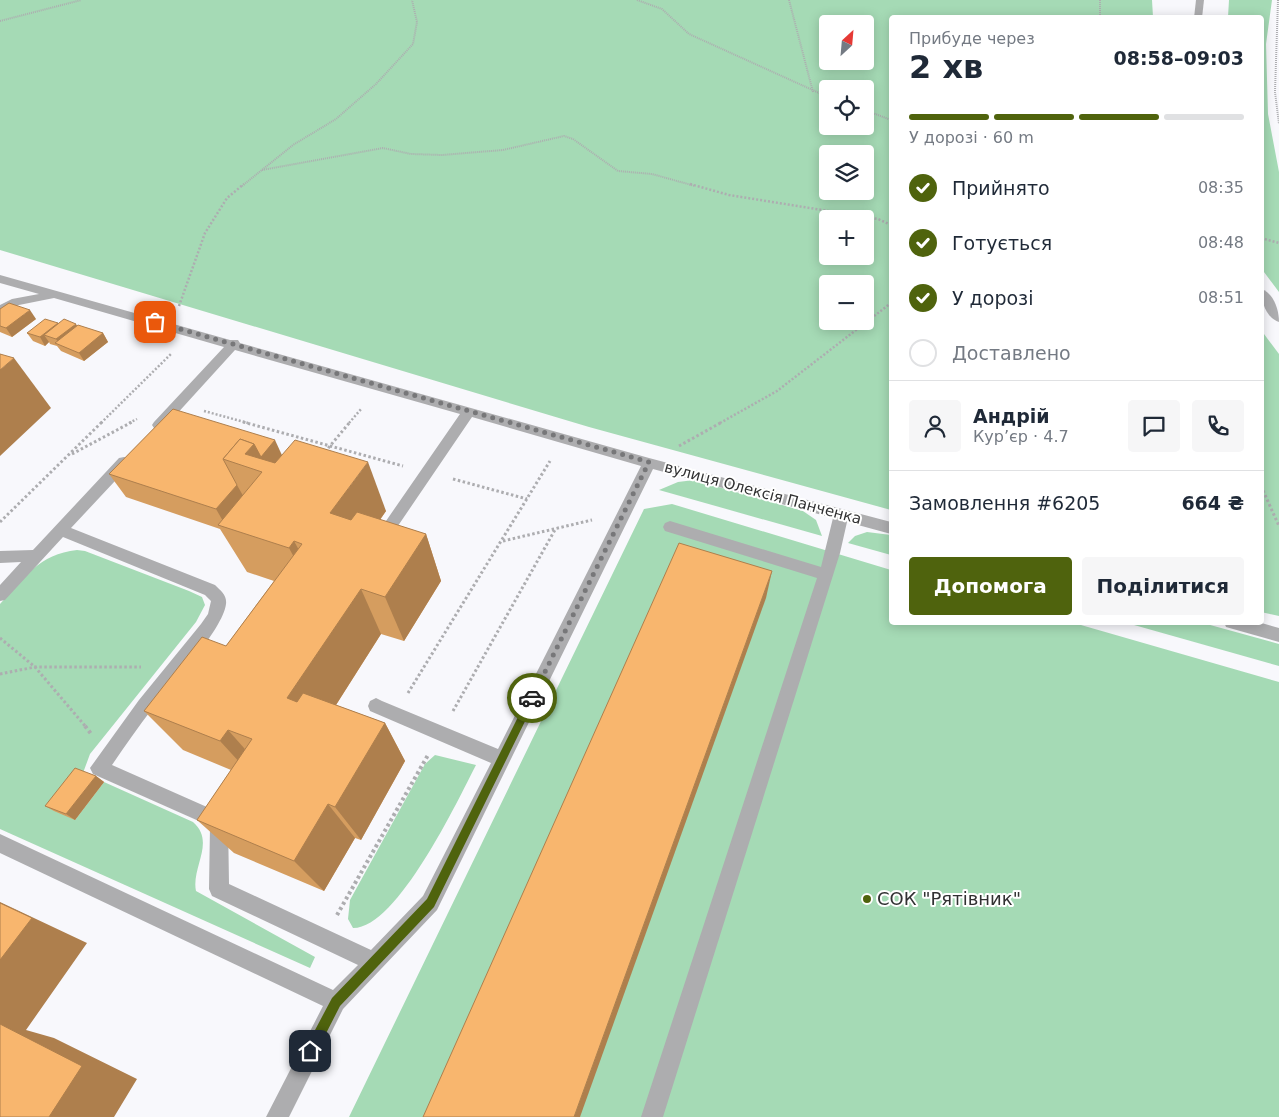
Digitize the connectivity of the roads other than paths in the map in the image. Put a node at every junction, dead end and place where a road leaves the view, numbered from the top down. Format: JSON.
{"nodes":[{"id":1,"x":1200,"y":0,"type":"edge"},
{"id":2,"x":1198,"y":15,"type":"edge"},
{"id":3,"x":0,"y":279,"type":"edge"},
{"id":4,"x":55,"y":295,"type":"junction"},
{"id":5,"x":1264,"y":297,"type":"edge"},
{"id":6,"x":0,"y":310,"type":"edge"},
{"id":7,"x":1279,"y":318,"type":"edge"},
{"id":8,"x":234,"y":344,"type":"junction"},
{"id":9,"x":470,"y":411,"type":"junction"},
{"id":10,"x":148,"y":436,"type":"edge"},
{"id":11,"x":135,"y":450,"type":"edge"},
{"id":12,"x":649,"y":462,"type":"junction"},
{"id":13,"x":841,"y":514,"type":"junction"},
{"id":14,"x":670,"y":527,"type":"dead end"},
{"id":15,"x":889,"y":527,"type":"edge"},
{"id":16,"x":61,"y":530,"type":"junction"},
{"id":17,"x":382,"y":538,"type":"edge"},
{"id":18,"x":37,"y":556,"type":"junction"},
{"id":19,"x":0,"y":557,"type":"edge"},
{"id":20,"x":826,"y":575,"type":"junction"},
{"id":21,"x":0,"y":595,"type":"edge"},
{"id":22,"x":1242,"y":625,"type":"edge"},
{"id":23,"x":1279,"y":636,"type":"edge"},
{"id":24,"x":376,"y":706,"type":"dead end"},
{"id":25,"x":502,"y":759,"type":"junction"},
{"id":26,"x":0,"y":843,"type":"edge"},
{"id":27,"x":374,"y":962,"type":"junction"},
{"id":28,"x":336,"y":1002,"type":"junction"},
{"id":29,"x":277,"y":1117,"type":"edge"},
{"id":30,"x":652,"y":1117,"type":"edge"}],
"edges":[{"from":1,"to":2,"type":"street"},
{"from":3,"to":4,"type":"street","name":"вулиця Олексія Панченка"},
{"from":4,"to":6,"type":"street"},
{"from":4,"to":8,"type":"street","name":"вулиця Олексія Панченка"},
{"from":5,"to":7,"type":"street"},
{"from":8,"to":9,"type":"street","name":"вулиця Олексія Панченка"},
{"from":8,"to":10,"type":"street"},
{"from":9,"to":12,"type":"street","name":"вулиця Олексія Панченка"},
{"from":9,"to":17,"type":"street"},
{"from":11,"to":16,"type":"street"},
{"from":12,"to":13,"type":"street","name":"вулиця Олексія Панченка"},
{"from":12,"to":25,"type":"street"},
{"from":13,"to":15,"type":"street","name":"вулиця Олексія Панченка"},
{"from":13,"to":20,"type":"street"},
{"from":14,"to":20,"type":"street"},
{"from":16,"to":18,"type":"street"},
{"from":16,"to":27,"type":"street"},
{"from":18,"to":19,"type":"street"},
{"from":18,"to":21,"type":"street"},
{"from":20,"to":30,"type":"street"},
{"from":22,"to":23,"type":"street"},
{"from":24,"to":25,"type":"street"},
{"from":25,"to":27,"type":"street"},
{"from":26,"to":28,"type":"street"},
{"from":27,"to":28,"type":"street"},
{"from":28,"to":29,"type":"street"}]}
